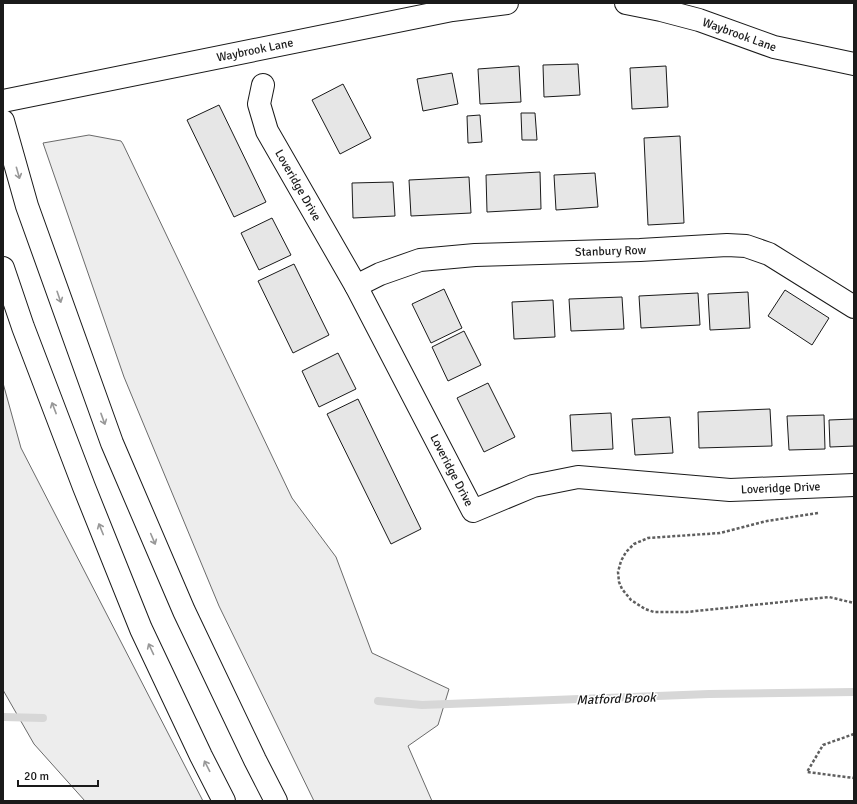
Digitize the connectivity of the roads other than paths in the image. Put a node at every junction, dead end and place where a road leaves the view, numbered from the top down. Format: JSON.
{"nodes":[{"id":1,"x":507,"y":3,"type":"edge"},
{"id":2,"x":626,"y":3,"type":"edge"},
{"id":3,"x":854,"y":64,"type":"edge"},
{"id":4,"x":263,"y":85,"type":"dead end"},
{"id":5,"x":3,"y":101,"type":"edge"},
{"id":6,"x":5,"y":128,"type":"edge"},
{"id":7,"x":3,"y":268,"type":"edge"},
{"id":8,"x":356,"y":286,"type":"junction"},
{"id":9,"x":854,"y":307,"type":"edge"},
{"id":10,"x":854,"y":485,"type":"edge"},
{"id":11,"x":224,"y":801,"type":"edge"},
{"id":12,"x":276,"y":801,"type":"edge"}],
"edges":[{"from":1,"to":5,"type":"main road","name":"Waybrook Lane"},
{"from":2,"to":3,"type":"main road","name":"Waybrook Lane"},
{"from":4,"to":8,"type":"main road","name":"Loveridge Drive"},
{"from":6,"to":12,"type":"main road","one_way":true},
{"from":11,"to":7,"type":"main road","one_way":true},
{"from":8,"to":9,"type":"main road","name":"Stanbury Row"},
{"from":8,"to":10,"type":"main road","name":"Loveridge Drive"}]}
